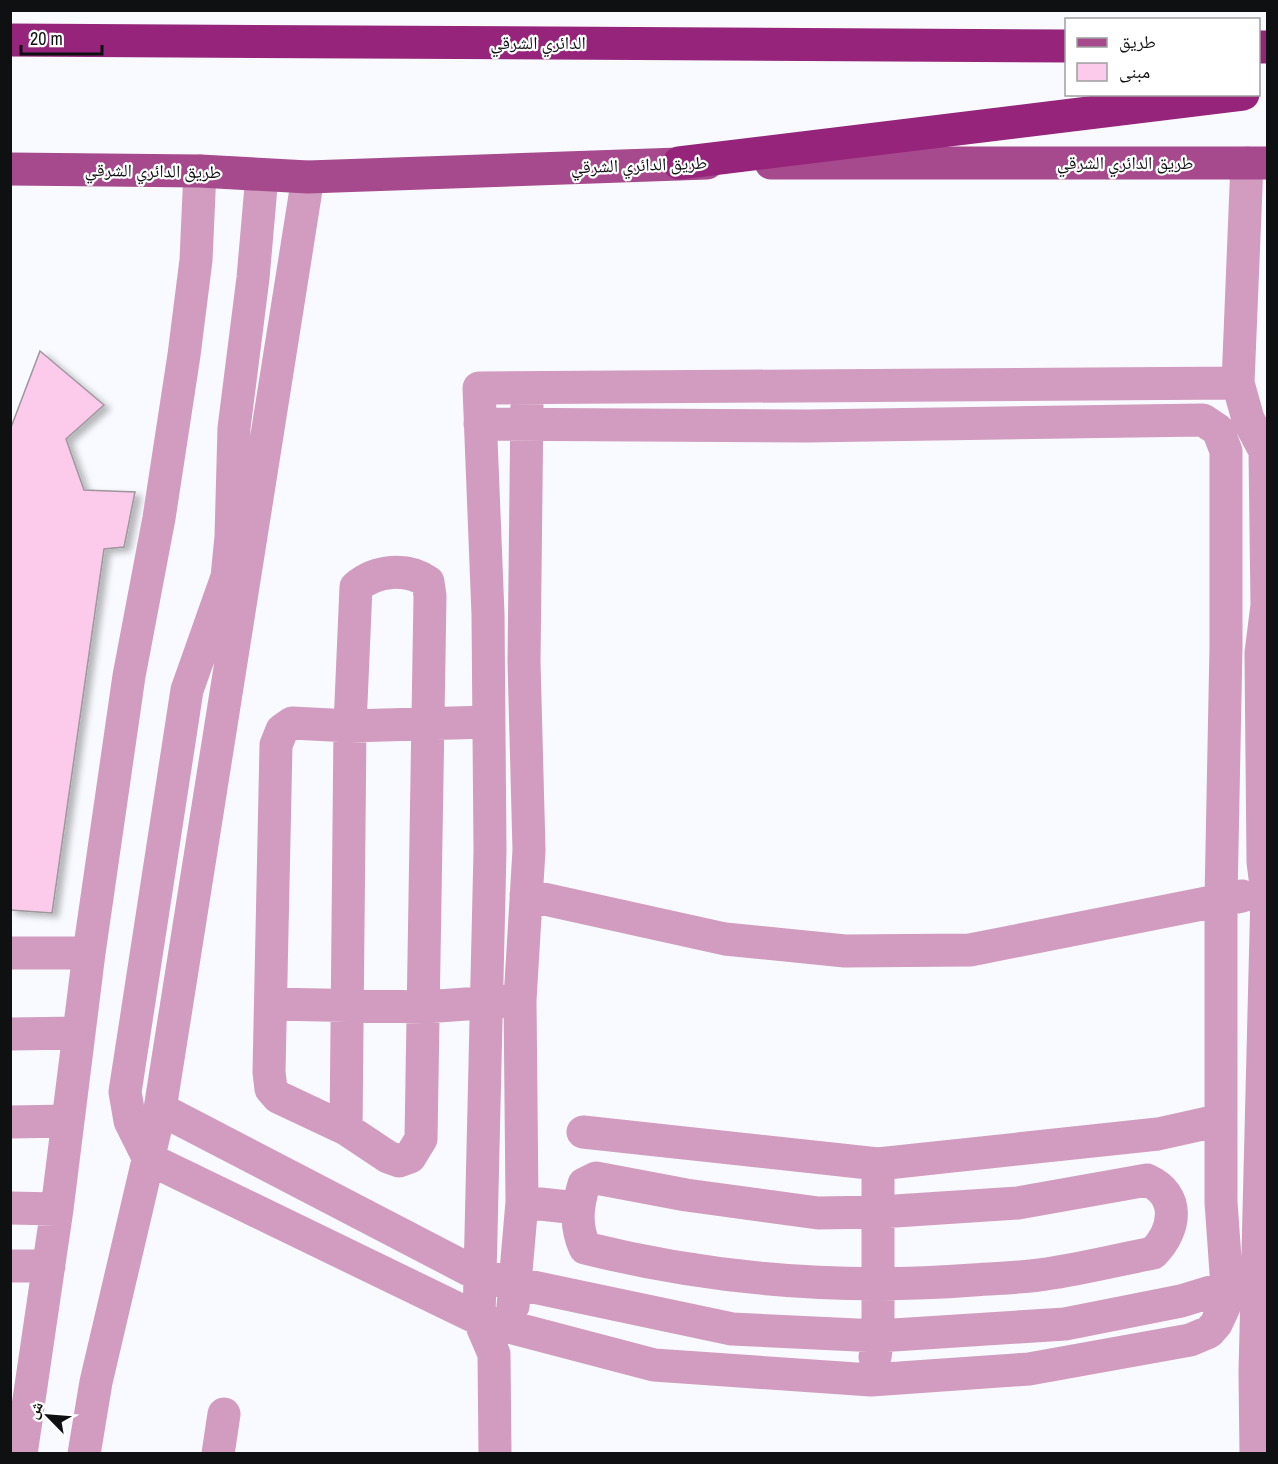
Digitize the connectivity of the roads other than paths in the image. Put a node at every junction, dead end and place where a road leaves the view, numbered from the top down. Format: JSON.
{"nodes":[{"id":1,"x":10,"y":40,"type":"edge"},
{"id":2,"x":1065,"y":46,"type":"edge"},
{"id":3,"x":1227,"y":96,"type":"edge"},
{"id":4,"x":679,"y":163,"type":"junction"},
{"id":5,"x":1257,"y":163,"type":"edge"},
{"id":6,"x":10,"y":169,"type":"edge"},
{"id":7,"x":200,"y":171,"type":"junction"},
{"id":8,"x":262,"y":175,"type":"junction"},
{"id":9,"x":308,"y":177,"type":"junction"},
{"id":10,"x":1238,"y":383,"type":"junction"},
{"id":11,"x":527,"y":387,"type":"junction"},
{"id":12,"x":480,"y":424,"type":"junction"},
{"id":13,"x":526,"y":424,"type":"junction"},
{"id":14,"x":525,"y":613,"type":"junction"},
{"id":15,"x":488,"y":614,"type":"junction"},
{"id":16,"x":524,"y":662,"type":"junction"},
{"id":17,"x":489,"y":666,"type":"junction"},
{"id":18,"x":430,"y":722,"type":"junction"},
{"id":19,"x":487,"y":722,"type":"junction"},
{"id":20,"x":350,"y":726,"type":"junction"},
{"id":21,"x":529,"y":850,"type":"junction"},
{"id":22,"x":490,"y":851,"type":"junction"},
{"id":23,"x":1267,"y":893,"type":"edge"},
{"id":24,"x":526,"y":896,"type":"junction"},
{"id":25,"x":1221,"y":899,"type":"junction"},
{"id":26,"x":10,"y":953,"type":"edge"},
{"id":27,"x":88,"y":953,"type":"junction"},
{"id":28,"x":271,"y":1004,"type":"junction"},
{"id":29,"x":347,"y":1006,"type":"junction"},
{"id":30,"x":425,"y":1006,"type":"junction"},
{"id":31,"x":520,"y":1016,"type":"junction"},
{"id":32,"x":485,"y":1017,"type":"junction"},
{"id":33,"x":79,"y":1033,"type":"junction"},
{"id":34,"x":10,"y":1034,"type":"edge"},
{"id":35,"x":160,"y":1109,"type":"junction"},
{"id":36,"x":1221,"y":1120,"type":"junction"},
{"id":37,"x":68,"y":1121,"type":"junction"},
{"id":38,"x":10,"y":1122,"type":"edge"},
{"id":39,"x":346,"y":1129,"type":"junction"},
{"id":40,"x":583,"y":1132,"type":"dead end"},
{"id":41,"x":149,"y":1159,"type":"junction"},
{"id":42,"x":878,"y":1164,"type":"junction"},
{"id":43,"x":522,"y":1202,"type":"junction"},
{"id":44,"x":1221,"y":1202,"type":"junction"},
{"id":45,"x":10,"y":1208,"type":"edge"},
{"id":46,"x":577,"y":1208,"type":"junction"},
{"id":47,"x":1172,"y":1208,"type":"junction"},
{"id":48,"x":57,"y":1209,"type":"junction"},
{"id":49,"x":879,"y":1212,"type":"junction"},
{"id":50,"x":10,"y":1266,"type":"edge"},
{"id":51,"x":49,"y":1266,"type":"junction"},
{"id":52,"x":481,"y":1276,"type":"junction"},
{"id":53,"x":1251,"y":1283,"type":"edge"},
{"id":54,"x":516,"y":1284,"type":"junction"},
{"id":55,"x":878,"y":1284,"type":"junction"},
{"id":56,"x":1181,"y":1301,"type":"junction"},
{"id":57,"x":478,"y":1319,"type":"junction"},
{"id":58,"x":1263,"y":1328,"type":"edge"},
{"id":59,"x":878,"y":1336,"type":"junction"},
{"id":60,"x":1190,"y":1340,"type":"junction"},
{"id":61,"x":502,"y":1341,"type":"junction"},
{"id":62,"x":871,"y":1380,"type":"junction"},
{"id":63,"x":224,"y":1414,"type":"dead end"},
{"id":64,"x":21,"y":1454,"type":"edge"},
{"id":65,"x":84,"y":1454,"type":"edge"},
{"id":66,"x":218,"y":1454,"type":"edge"},
{"id":67,"x":495,"y":1454,"type":"edge"},
{"id":68,"x":1256,"y":1454,"type":"edge"}],
"edges":[{"from":1,"to":2,"type":"highway","name":"الدائري الشرقي"},
{"from":3,"to":4,"type":"highway"},
{"from":4,"to":5,"type":"main road","name":"طريق الدائري الشرقي"},
{"from":4,"to":9,"type":"main road","name":"طريق الدائري الشرقي"},
{"from":5,"to":10,"type":"lane"},
{"from":6,"to":7,"type":"main road","name":"طريق الدائري الشرقي"},
{"from":7,"to":8,"type":"main road","name":"طريق الدائري الشرقي"},
{"from":7,"to":27,"type":"lane"},
{"from":8,"to":9,"type":"main road","name":"طريق الدائري الشرقي"},
{"from":8,"to":41,"type":"lane"},
{"from":9,"to":35,"type":"lane"},
{"from":10,"to":11,"type":"lane"},
{"from":10,"to":23,"type":"lane"},
{"from":11,"to":12,"type":"lane"},
{"from":11,"to":13,"type":"lane"},
{"from":12,"to":13,"type":"lane"},
{"from":12,"to":15,"type":"lane"},
{"from":13,"to":14,"type":"lane"},
{"from":13,"to":25,"type":"lane"},
{"from":14,"to":15,"type":"lane"},
{"from":14,"to":16,"type":"lane"},
{"from":15,"to":17,"type":"lane"},
{"from":16,"to":17,"type":"lane"},
{"from":16,"to":21,"type":"lane"},
{"from":17,"to":19,"type":"lane"},
{"from":18,"to":19,"type":"lane"},
{"from":18,"to":20,"type":"lane"},
{"from":18,"to":20,"type":"lane"},
{"from":18,"to":30,"type":"lane"},
{"from":19,"to":22,"type":"lane"},
{"from":20,"to":28,"type":"lane"},
{"from":20,"to":29,"type":"lane"},
{"from":21,"to":22,"type":"lane"},
{"from":21,"to":24,"type":"lane"},
{"from":22,"to":32,"type":"lane"},
{"from":23,"to":25,"type":"lane"},
{"from":23,"to":53,"type":"lane"},
{"from":24,"to":25,"type":"lane"},
{"from":24,"to":31,"type":"lane"},
{"from":25,"to":36,"type":"lane"},
{"from":26,"to":27,"type":"lane"},
{"from":27,"to":33,"type":"lane"},
{"from":28,"to":29,"type":"lane"},
{"from":28,"to":39,"type":"lane"},
{"from":29,"to":30,"type":"lane"},
{"from":29,"to":39,"type":"lane"},
{"from":30,"to":32,"type":"lane"},
{"from":30,"to":39,"type":"lane"},
{"from":31,"to":32,"type":"lane"},
{"from":31,"to":43,"type":"lane"},
{"from":32,"to":52,"type":"lane"},
{"from":33,"to":34,"type":"lane"},
{"from":33,"to":37,"type":"lane"},
{"from":35,"to":41,"type":"lane"},
{"from":35,"to":52,"type":"lane"},
{"from":36,"to":42,"type":"lane"},
{"from":36,"to":44,"type":"lane"},
{"from":37,"to":38,"type":"lane"},
{"from":37,"to":48,"type":"lane"},
{"from":40,"to":42,"type":"lane"},
{"from":41,"to":57,"type":"lane"},
{"from":41,"to":65,"type":"lane"},
{"from":42,"to":49,"type":"lane"},
{"from":43,"to":46,"type":"lane"},
{"from":43,"to":54,"type":"lane"},
{"from":44,"to":47,"type":"lane"},
{"from":44,"to":53,"type":"lane"},
{"from":45,"to":48,"type":"lane"},
{"from":46,"to":49,"type":"lane"},
{"from":46,"to":55,"type":"lane"},
{"from":47,"to":49,"type":"lane"},
{"from":47,"to":55,"type":"lane"},
{"from":48,"to":51,"type":"lane"},
{"from":49,"to":55,"type":"lane"},
{"from":50,"to":51,"type":"lane"},
{"from":51,"to":64,"type":"lane"},
{"from":52,"to":54,"type":"lane"},
{"from":52,"to":57,"type":"lane"},
{"from":53,"to":56,"type":"lane"},
{"from":53,"to":58,"type":"lane"},
{"from":53,"to":60,"type":"lane"},
{"from":54,"to":59,"type":"lane"},
{"from":54,"to":61,"type":"lane"},
{"from":55,"to":59,"type":"lane"},
{"from":56,"to":59,"type":"lane"},
{"from":56,"to":60,"type":"lane"},
{"from":57,"to":61,"type":"lane"},
{"from":58,"to":68,"type":"lane"},
{"from":59,"to":62,"type":"lane"},
{"from":60,"to":62,"type":"lane"},
{"from":61,"to":62,"type":"lane"},
{"from":61,"to":67,"type":"lane"},
{"from":63,"to":66,"type":"lane"}]}
